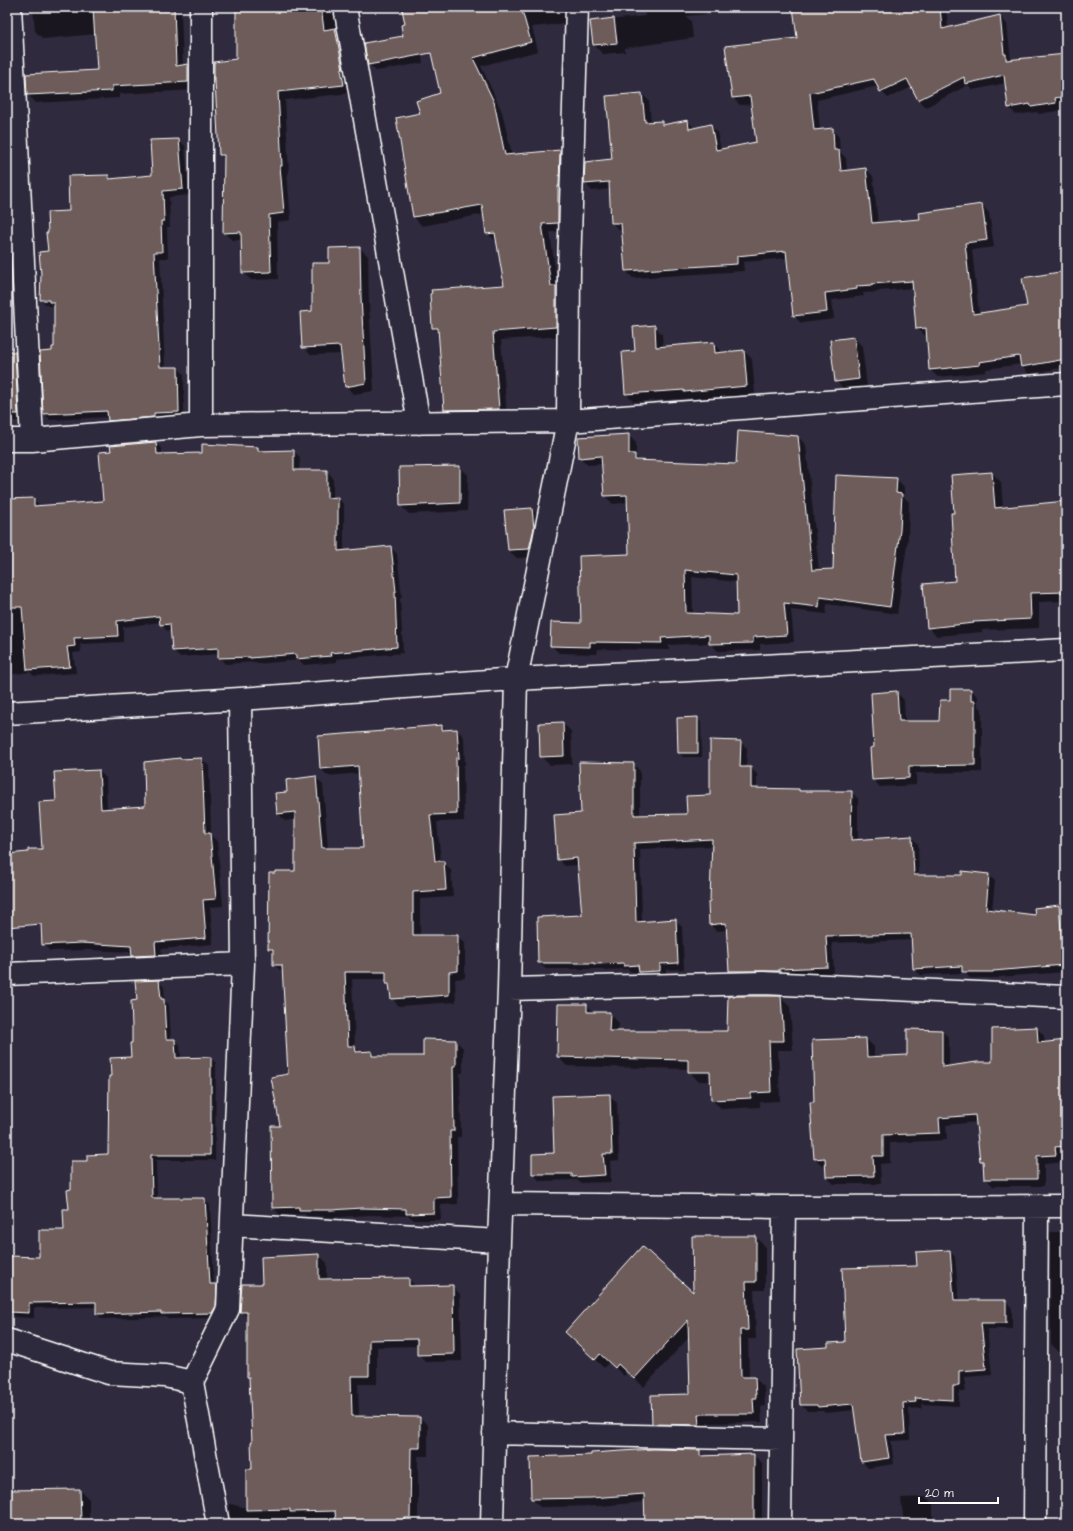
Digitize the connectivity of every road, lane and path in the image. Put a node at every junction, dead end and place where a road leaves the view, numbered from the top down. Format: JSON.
{"nodes":[{"id":1,"x":10,"y":7,"type":"edge"},
{"id":2,"x":200,"y":7,"type":"edge"},
{"id":3,"x":345,"y":7,"type":"edge"},
{"id":4,"x":577,"y":7,"type":"edge"},
{"id":5,"x":1066,"y":384,"type":"edge"},
{"id":6,"x":568,"y":421,"type":"junction"},
{"id":7,"x":419,"y":423,"type":"junction"},
{"id":8,"x":201,"y":425,"type":"junction"},
{"id":9,"x":7,"y":440,"type":"edge"},
{"id":10,"x":32,"y":440,"type":"junction"},
{"id":11,"x":1066,"y":650,"type":"edge"},
{"id":12,"x":516,"y":679,"type":"junction"},
{"id":13,"x":240,"y":699,"type":"junction"},
{"id":14,"x":7,"y":713,"type":"edge"},
{"id":15,"x":243,"y":964,"type":"junction"},
{"id":16,"x":7,"y":974,"type":"edge"},
{"id":17,"x":509,"y":989,"type":"junction"},
{"id":18,"x":1066,"y":997,"type":"edge"},
{"id":19,"x":502,"y":1204,"type":"junction"},
{"id":20,"x":1066,"y":1206,"type":"edge"},
{"id":21,"x":784,"y":1207,"type":"junction"},
{"id":22,"x":1037,"y":1207,"type":"junction"},
{"id":23,"x":232,"y":1225,"type":"junction"},
{"id":24,"x":499,"y":1241,"type":"junction"},
{"id":25,"x":7,"y":1340,"type":"edge"},
{"id":26,"x":192,"y":1382,"type":"junction"},
{"id":27,"x":494,"y":1433,"type":"junction"},
{"id":28,"x":781,"y":1439,"type":"junction"},
{"id":29,"x":218,"y":1524,"type":"edge"},
{"id":30,"x":492,"y":1524,"type":"edge"},
{"id":31,"x":780,"y":1524,"type":"edge"},
{"id":32,"x":1036,"y":1524,"type":"edge"}],
"edges":[{"from":1,"to":10,"type":"street"},
{"from":2,"to":8,"type":"street"},
{"from":3,"to":7,"type":"street"},
{"from":4,"to":6,"type":"street"},
{"from":5,"to":6,"type":"street"},
{"from":6,"to":7,"type":"street"},
{"from":6,"to":12,"type":"street"},
{"from":7,"to":8,"type":"street"},
{"from":8,"to":10,"type":"street"},
{"from":9,"to":10,"type":"street"},
{"from":11,"to":12,"type":"street"},
{"from":12,"to":13,"type":"street"},
{"from":12,"to":17,"type":"street"},
{"from":13,"to":14,"type":"street"},
{"from":13,"to":15,"type":"street"},
{"from":15,"to":16,"type":"street"},
{"from":15,"to":23,"type":"street"},
{"from":17,"to":18,"type":"street"},
{"from":17,"to":19,"type":"street"},
{"from":19,"to":21,"type":"street"},
{"from":19,"to":24,"type":"street"},
{"from":20,"to":22,"type":"street"},
{"from":21,"to":22,"type":"street"},
{"from":21,"to":28,"type":"street"},
{"from":22,"to":32,"type":"street"},
{"from":23,"to":24,"type":"street"},
{"from":23,"to":26,"type":"street"},
{"from":24,"to":27,"type":"street"},
{"from":25,"to":26,"type":"street"},
{"from":26,"to":29,"type":"street"},
{"from":27,"to":28,"type":"street"},
{"from":27,"to":30,"type":"street"},
{"from":28,"to":31,"type":"street"}]}
